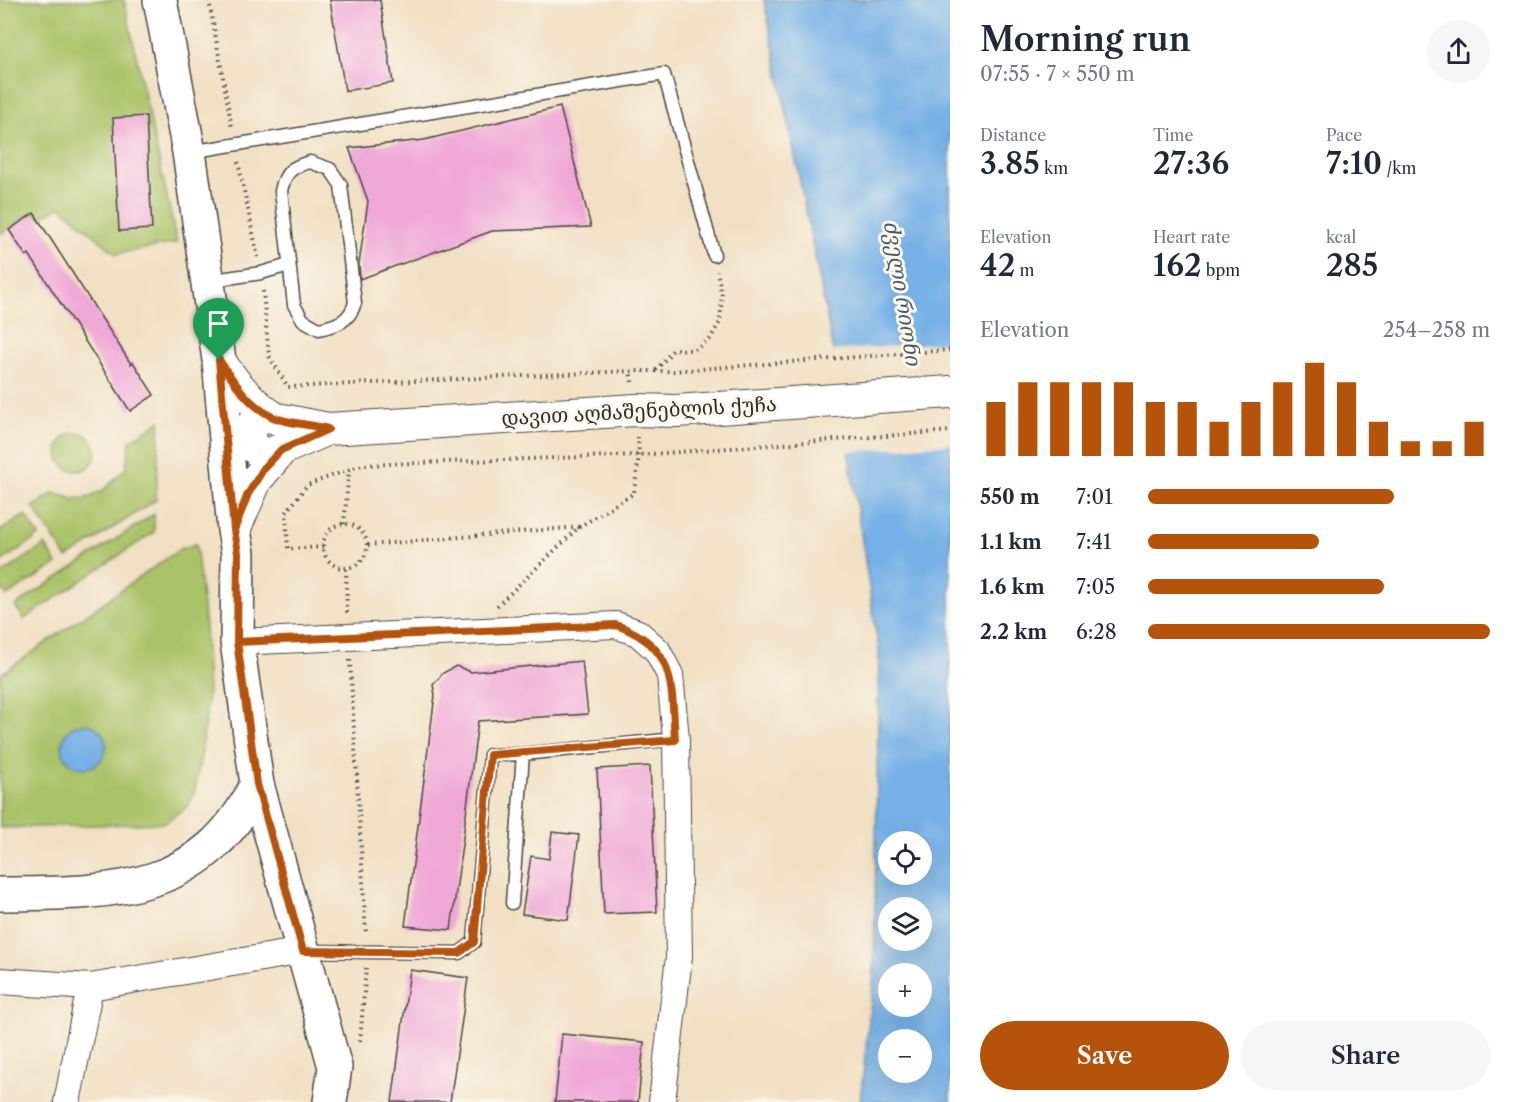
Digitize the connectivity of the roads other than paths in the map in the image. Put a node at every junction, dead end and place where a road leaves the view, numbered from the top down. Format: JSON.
{"nodes":[{"id":1,"x":160,"y":0,"type":"edge"},
{"id":2,"x":189,"y":152,"type":"junction"},
{"id":3,"x":714,"y":255,"type":"road end"},
{"id":4,"x":289,"y":265,"type":"junction"},
{"id":5,"x":207,"y":281,"type":"junction"},
{"id":6,"x":219,"y":360,"type":"junction"},
{"id":7,"x":950,"y":392,"type":"edge"},
{"id":8,"x":274,"y":418,"type":"junction"},
{"id":9,"x":328,"y":429,"type":"junction"},
{"id":10,"x":281,"y":450,"type":"junction"},
{"id":11,"x":234,"y":530,"type":"junction"},
{"id":12,"x":237,"y":642,"type":"junction"},
{"id":13,"x":675,"y":740,"type":"junction"},
{"id":14,"x":523,"y":754,"type":"junction"},
{"id":15,"x":257,"y":784,"type":"junction"},
{"id":16,"x":0,"y":894,"type":"edge"},
{"id":17,"x":512,"y":903,"type":"dead end"},
{"id":18,"x":303,"y":951,"type":"junction"},
{"id":19,"x":0,"y":981,"type":"edge"},
{"id":20,"x":90,"y":987,"type":"junction"},
{"id":21,"x":67,"y":1102,"type":"edge"},
{"id":22,"x":330,"y":1102,"type":"edge"},
{"id":23,"x":662,"y":1102,"type":"edge"}],
"edges":[{"from":1,"to":2,"type":"main road"},
{"from":2,"to":3,"type":"lane"},
{"from":2,"to":5,"type":"main road"},
{"from":4,"to":4,"type":"lane"},
{"from":4,"to":5,"type":"lane"},
{"from":5,"to":6,"type":"main road"},
{"from":6,"to":8,"type":"street","name":"დავით აღმაშენებლის ქუჩა"},
{"from":6,"to":11,"type":"main road"},
{"from":7,"to":9,"type":"street","name":"დავით აღმაშენებლის ქუჩა"},
{"from":8,"to":9,"type":"street","name":"დავით აღმაშენებლის ქუჩა"},
{"from":8,"to":10,"type":"street"},
{"from":9,"to":10,"type":"street","name":"დავით აღმაშენებლის ქუჩა"},
{"from":10,"to":11,"type":"street","name":"დავით აღმაშენებლის ქუჩა"},
{"from":11,"to":12,"type":"main road"},
{"from":12,"to":13,"type":"street"},
{"from":12,"to":15,"type":"main road"},
{"from":13,"to":14,"type":"lane"},
{"from":13,"to":23,"type":"street"},
{"from":14,"to":17,"type":"lane"},
{"from":14,"to":18,"type":"lane"},
{"from":15,"to":16,"type":"main road"},
{"from":15,"to":18,"type":"main road"},
{"from":18,"to":20,"type":"street"},
{"from":18,"to":22,"type":"main road"},
{"from":19,"to":20,"type":"street"},
{"from":20,"to":21,"type":"street"}]}
